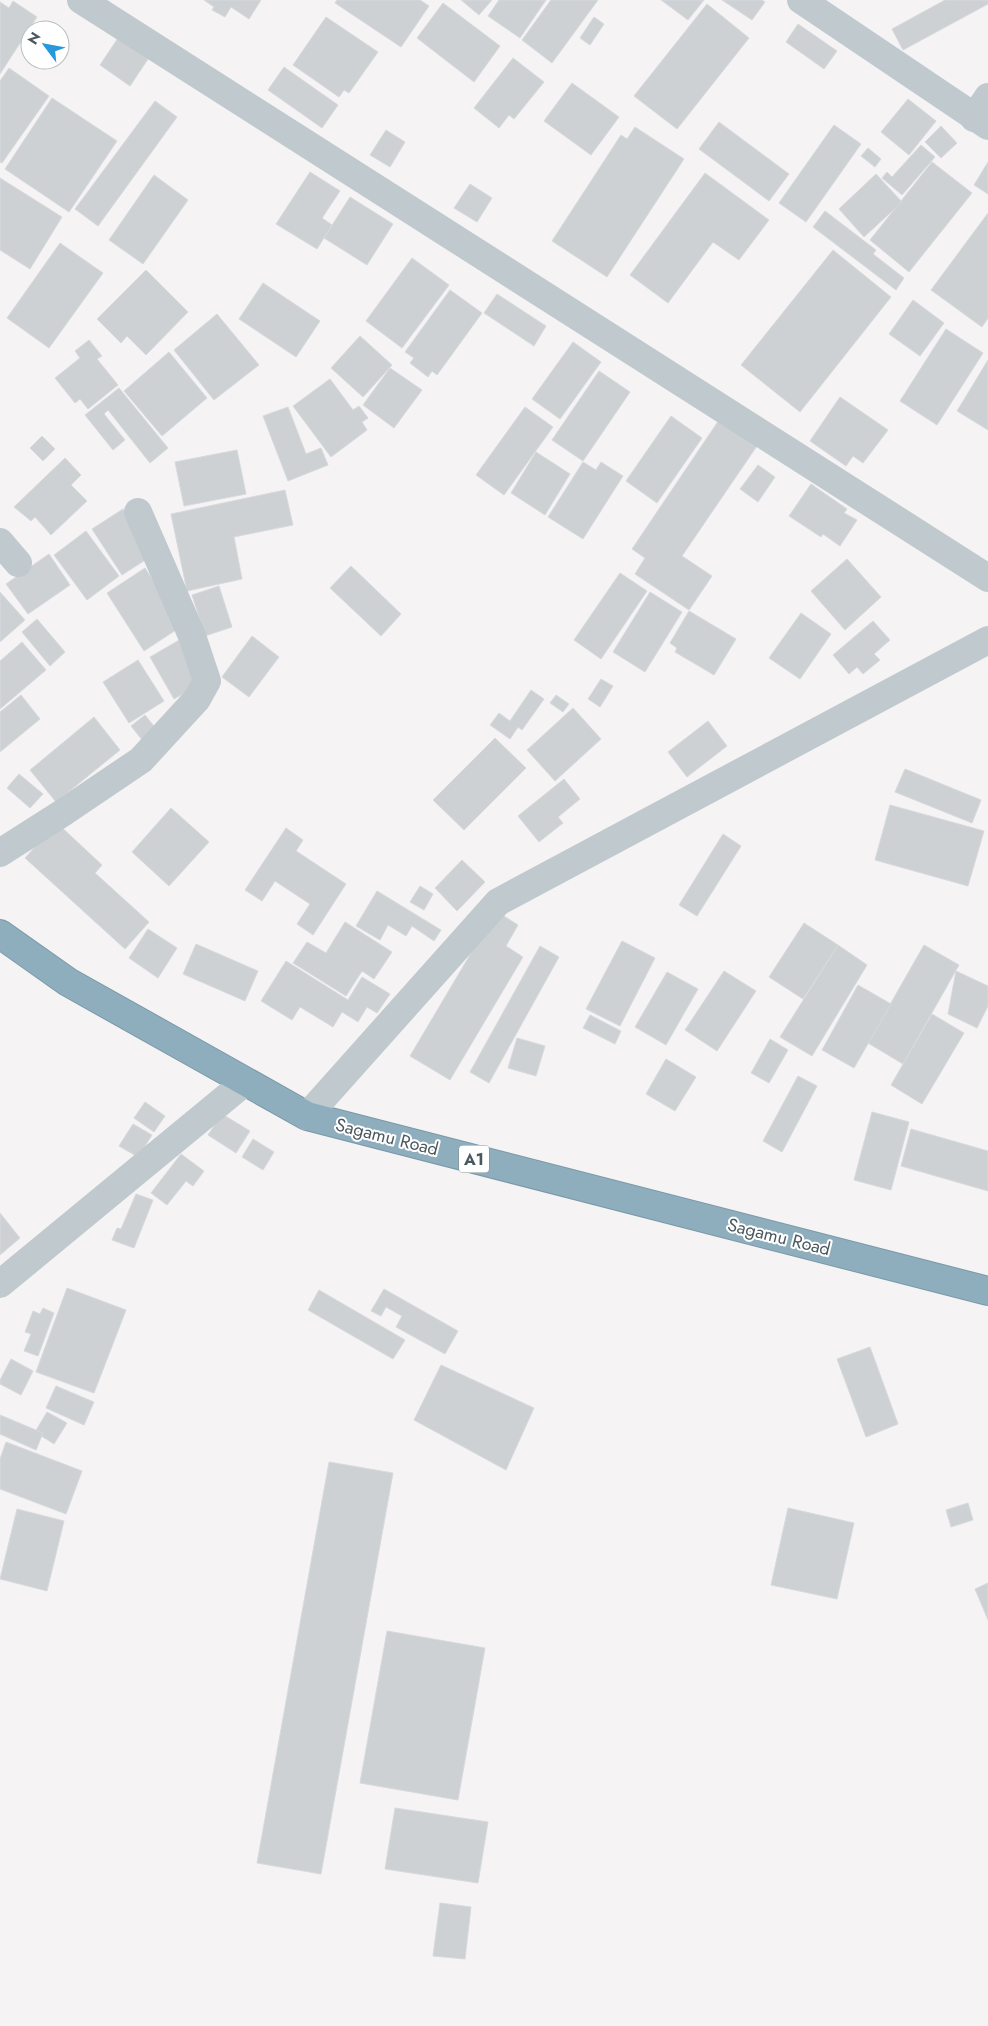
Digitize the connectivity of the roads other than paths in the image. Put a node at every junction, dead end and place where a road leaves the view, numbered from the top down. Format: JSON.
{"nodes":[{"id":1,"x":80,"y":0,"type":"edge"},
{"id":2,"x":802,"y":0,"type":"edge"},
{"id":3,"x":983,"y":114,"type":"edge"},
{"id":4,"x":138,"y":512,"type":"dead end"},
{"id":5,"x":0,"y":542,"type":"edge"},
{"id":6,"x":18,"y":563,"type":"dead end"},
{"id":7,"x":988,"y":578,"type":"edge"},
{"id":8,"x":988,"y":640,"type":"edge"},
{"id":9,"x":0,"y":853,"type":"edge"},
{"id":10,"x":0,"y":934,"type":"edge"},
{"id":11,"x":245,"y":1082,"type":"junction"},
{"id":12,"x":307,"y":1116,"type":"junction"},
{"id":13,"x":0,"y":1284,"type":"edge"},
{"id":14,"x":985,"y":1285,"type":"edge"}],
"edges":[{"from":1,"to":7,"type":"street"},
{"from":2,"to":3,"type":"street"},
{"from":4,"to":9,"type":"street"},
{"from":5,"to":6,"type":"street"},
{"from":8,"to":12,"type":"street"},
{"from":10,"to":11,"type":"highway","name":"Sagamu Road","number":"A1"},
{"from":11,"to":12,"type":"highway","name":"Sagamu Road","number":"A1"},
{"from":11,"to":13,"type":"street"},
{"from":12,"to":14,"type":"highway","name":"Sagamu Road","number":"A1"}]}
